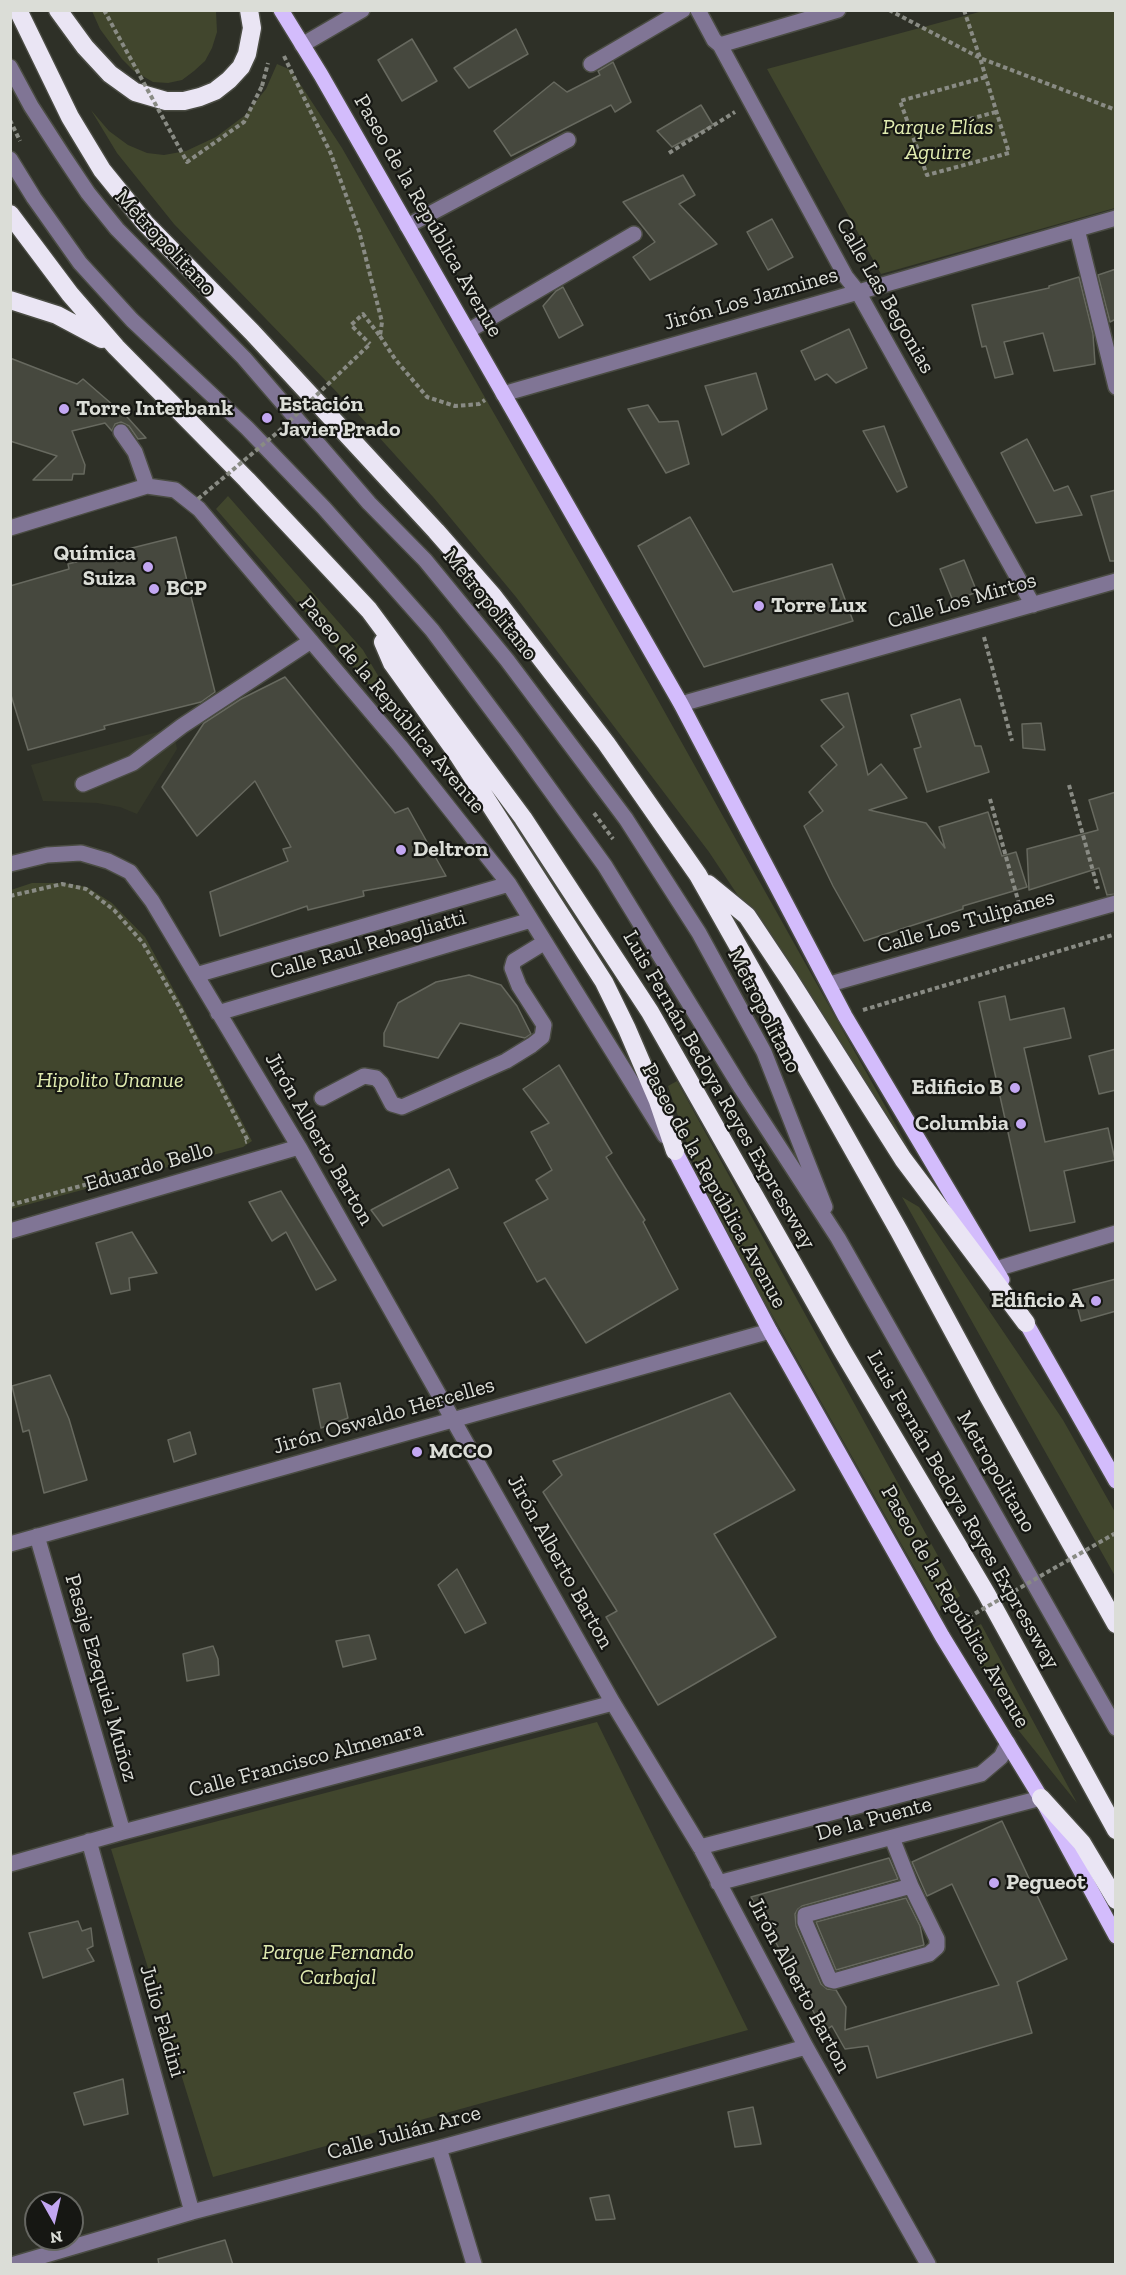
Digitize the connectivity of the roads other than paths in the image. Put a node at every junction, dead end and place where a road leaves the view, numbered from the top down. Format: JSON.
{"nodes":[{"id":1,"x":18,"y":10,"type":"edge"},
{"id":2,"x":58,"y":10,"type":"edge"},
{"id":3,"x":249,"y":10,"type":"edge"},
{"id":4,"x":281,"y":10,"type":"edge"},
{"id":5,"x":362,"y":10,"type":"edge"},
{"id":6,"x":683,"y":10,"type":"edge"},
{"id":7,"x":698,"y":10,"type":"edge"},
{"id":8,"x":838,"y":10,"type":"edge"},
{"id":9,"x":302,"y":45,"type":"junction"},
{"id":10,"x":720,"y":45,"type":"junction"},
{"id":11,"x":591,"y":64,"type":"dead end"},
{"id":12,"x":10,"y":67,"type":"edge"},
{"id":13,"x":568,"y":141,"type":"dead end"},
{"id":14,"x":10,"y":159,"type":"edge"},
{"id":15,"x":10,"y":214,"type":"edge"},
{"id":16,"x":1116,"y":218,"type":"edge"},
{"id":17,"x":407,"y":226,"type":"junction"},
{"id":18,"x":1077,"y":229,"type":"junction"},
{"id":19,"x":634,"y":234,"type":"dead end"},
{"id":20,"x":858,"y":292,"type":"junction"},
{"id":21,"x":10,"y":300,"type":"edge"},
{"id":22,"x":468,"y":331,"type":"junction"},
{"id":23,"x":116,"y":347,"type":"junction"},
{"id":24,"x":1116,"y":387,"type":"edge"},
{"id":25,"x":503,"y":392,"type":"junction"},
{"id":26,"x":121,"y":432,"type":"dead end"},
{"id":27,"x":147,"y":486,"type":"junction"},
{"id":28,"x":10,"y":528,"type":"edge"},
{"id":29,"x":1116,"y":581,"type":"edge"},
{"id":30,"x":1033,"y":605,"type":"junction"},
{"id":31,"x":369,"y":610,"type":"junction"},
{"id":32,"x":311,"y":641,"type":"junction"},
{"id":33,"x":681,"y":704,"type":"junction"},
{"id":34,"x":83,"y":784,"type":"dead end"},
{"id":35,"x":10,"y":864,"type":"edge"},
{"id":36,"x":698,"y":875,"type":"junction"},
{"id":37,"x":509,"y":884,"type":"junction"},
{"id":38,"x":1109,"y":905,"type":"edge"},
{"id":39,"x":531,"y":920,"type":"junction"},
{"id":40,"x":545,"y":942,"type":"junction"},
{"id":41,"x":196,"y":975,"type":"junction"},
{"id":42,"x":830,"y":984,"type":"junction"},
{"id":43,"x":218,"y":1013,"type":"junction"},
{"id":44,"x":322,"y":1098,"type":"dead end"},
{"id":45,"x":299,"y":1147,"type":"junction"},
{"id":46,"x":675,"y":1151,"type":"junction"},
{"id":47,"x":10,"y":1231,"type":"edge"},
{"id":48,"x":1116,"y":1233,"type":"edge"},
{"id":49,"x":838,"y":1238,"type":"junction"},
{"id":50,"x":996,"y":1269,"type":"junction"},
{"id":51,"x":1026,"y":1323,"type":"junction"},
{"id":52,"x":770,"y":1331,"type":"junction"},
{"id":53,"x":454,"y":1419,"type":"junction"},
{"id":54,"x":1116,"y":1481,"type":"edge"},
{"id":55,"x":37,"y":1536,"type":"junction"},
{"id":56,"x":10,"y":1544,"type":"edge"},
{"id":57,"x":1116,"y":1624,"type":"edge"},
{"id":58,"x":613,"y":1703,"type":"junction"},
{"id":59,"x":1116,"y":1728,"type":"edge"},
{"id":60,"x":1008,"y":1743,"type":"junction"},
{"id":61,"x":1041,"y":1798,"type":"junction"},
{"id":62,"x":1116,"y":1830,"type":"edge"},
{"id":63,"x":123,"y":1832,"type":"junction"},
{"id":64,"x":892,"y":1838,"type":"junction"},
{"id":65,"x":89,"y":1841,"type":"junction"},
{"id":66,"x":700,"y":1847,"type":"junction"},
{"id":67,"x":10,"y":1864,"type":"edge"},
{"id":68,"x":718,"y":1883,"type":"junction"},
{"id":69,"x":911,"y":1886,"type":"junction"},
{"id":70,"x":1116,"y":1900,"type":"edge"},
{"id":71,"x":1116,"y":1936,"type":"edge"},
{"id":72,"x":806,"y":2047,"type":"junction"},
{"id":73,"x":439,"y":2148,"type":"junction"},
{"id":74,"x":192,"y":2212,"type":"junction"},
{"id":75,"x":15,"y":2265,"type":"edge"},
{"id":76,"x":474,"y":2265,"type":"edge"},
{"id":77,"x":928,"y":2265,"type":"edge"}],
"edges":[{"from":1,"to":36,"type":"highway"},
{"from":2,"to":3,"type":"highway"},
{"from":4,"to":9,"type":"main road","name":"Paseo de la República Avenue"},
{"from":5,"to":9,"type":"street"},
{"from":6,"to":11,"type":"street"},
{"from":7,"to":10,"type":"street","name":"Calle Las Begonias"},
{"from":8,"to":10,"type":"street"},
{"from":9,"to":17,"type":"main road","name":"Paseo de la República Avenue"},
{"from":10,"to":20,"type":"street","name":"Calle Las Begonias"},
{"from":12,"to":49,"type":"street","name":"Metropolitano"},
{"from":13,"to":17,"type":"street"},
{"from":14,"to":49,"type":"street","name":"Metropolitano"},
{"from":15,"to":23,"type":"highway","name":"Luis Fernán Bedoya Reyes Expressway"},
{"from":16,"to":18,"type":"street","name":"Jirón Los Jazmines"},
{"from":17,"to":22,"type":"main road","name":"Paseo de la República Avenue"},
{"from":18,"to":20,"type":"street","name":"Jirón Los Jazmines"},
{"from":18,"to":24,"type":"street"},
{"from":19,"to":22,"type":"street"},
{"from":20,"to":25,"type":"street","name":"Jirón Los Jazmines"},
{"from":20,"to":30,"type":"street","name":"Calle Las Begonias"},
{"from":21,"to":23,"type":"highway"},
{"from":22,"to":25,"type":"main road","name":"Paseo de la República Avenue"},
{"from":23,"to":31,"type":"highway","name":"Luis Fernán Bedoya Reyes Expressway"},
{"from":25,"to":33,"type":"main road","name":"Paseo de la República Avenue"},
{"from":26,"to":27,"type":"street"},
{"from":27,"to":28,"type":"street"},
{"from":27,"to":32,"type":"street","name":"Paseo de la República Avenue"},
{"from":29,"to":30,"type":"street","name":"Calle Los Mirtos"},
{"from":30,"to":33,"type":"street","name":"Calle Los Mirtos"},
{"from":31,"to":46,"type":"highway"},
{"from":31,"to":62,"type":"highway","name":"Luis Fernán Bedoya Reyes Expressway"},
{"from":32,"to":34,"type":"street"},
{"from":32,"to":37,"type":"street","name":"Paseo de la República Avenue"},
{"from":33,"to":42,"type":"main road","name":"Paseo de la República Avenue"},
{"from":35,"to":41,"type":"street","name":"Jirón Alberto Barton"},
{"from":36,"to":51,"type":"highway"},
{"from":36,"to":57,"type":"highway"},
{"from":37,"to":39,"type":"street","name":"Paseo de la República Avenue"},
{"from":37,"to":41,"type":"street","name":"Calle Raul Rebagliatti"},
{"from":38,"to":42,"type":"street","name":"Calle Los Tulipanes"},
{"from":39,"to":40,"type":"street","name":"Paseo de la República Avenue"},
{"from":39,"to":43,"type":"street","name":"Calle Raul Rebagliatti"},
{"from":40,"to":44,"type":"street"},
{"from":40,"to":46,"type":"street","name":"Paseo de la República Avenue"},
{"from":41,"to":43,"type":"street","name":"Jirón Alberto Barton"},
{"from":42,"to":50,"type":"main road","name":"Paseo de la República Avenue"},
{"from":43,"to":45,"type":"street","name":"Jirón Alberto Barton"},
{"from":45,"to":47,"type":"street","name":"Eduardo Bello"},
{"from":45,"to":53,"type":"street","name":"Jirón Alberto Barton"},
{"from":46,"to":52,"type":"main road","name":"Paseo de la República Avenue"},
{"from":48,"to":50,"type":"street"},
{"from":49,"to":59,"type":"street","name":"Metropolitano"},
{"from":50,"to":51,"type":"main road","name":"Paseo de la República Avenue"},
{"from":51,"to":54,"type":"main road","name":"Paseo de la República Avenue"},
{"from":52,"to":53,"type":"street","name":"Jirón Oswaldo Hercelles"},
{"from":52,"to":60,"type":"main road","name":"Paseo de la República Avenue"},
{"from":53,"to":55,"type":"street","name":"Jirón Oswaldo Hercelles"},
{"from":53,"to":58,"type":"street","name":"Jirón Alberto Barton"},
{"from":55,"to":56,"type":"street","name":"Jirón Oswaldo Hercelles"},
{"from":55,"to":63,"type":"street","name":"Pasaje Ezequiel Muñoz"},
{"from":58,"to":63,"type":"street","name":"Calle Francisco Almenara"},
{"from":58,"to":66,"type":"street","name":"Jirón Alberto Barton"},
{"from":60,"to":61,"type":"main road","name":"Paseo de la República Avenue"},
{"from":60,"to":66,"type":"street","name":"De la Puente"},
{"from":61,"to":64,"type":"street","name":"De la Puente"},
{"from":61,"to":70,"type":"highway"},
{"from":61,"to":71,"type":"main road","name":"Paseo de la República Avenue"},
{"from":63,"to":65,"type":"street","name":"Calle Francisco Almenara"},
{"from":64,"to":68,"type":"street","name":"De la Puente"},
{"from":64,"to":69,"type":"street"},
{"from":65,"to":67,"type":"street","name":"Calle Francisco Almenara"},
{"from":65,"to":74,"type":"street","name":"Julio Faldini"},
{"from":66,"to":68,"type":"street","name":"Jirón Alberto Barton"},
{"from":68,"to":72,"type":"street","name":"Jirón Alberto Barton"},
{"from":69,"to":69,"type":"street"},
{"from":72,"to":73,"type":"street","name":"Calle Julián Arce"},
{"from":72,"to":77,"type":"street","name":"Jirón Alberto Barton"},
{"from":73,"to":74,"type":"street","name":"Calle Julián Arce"},
{"from":73,"to":76,"type":"street"},
{"from":74,"to":75,"type":"street","name":"Calle Julián Arce"}]}
